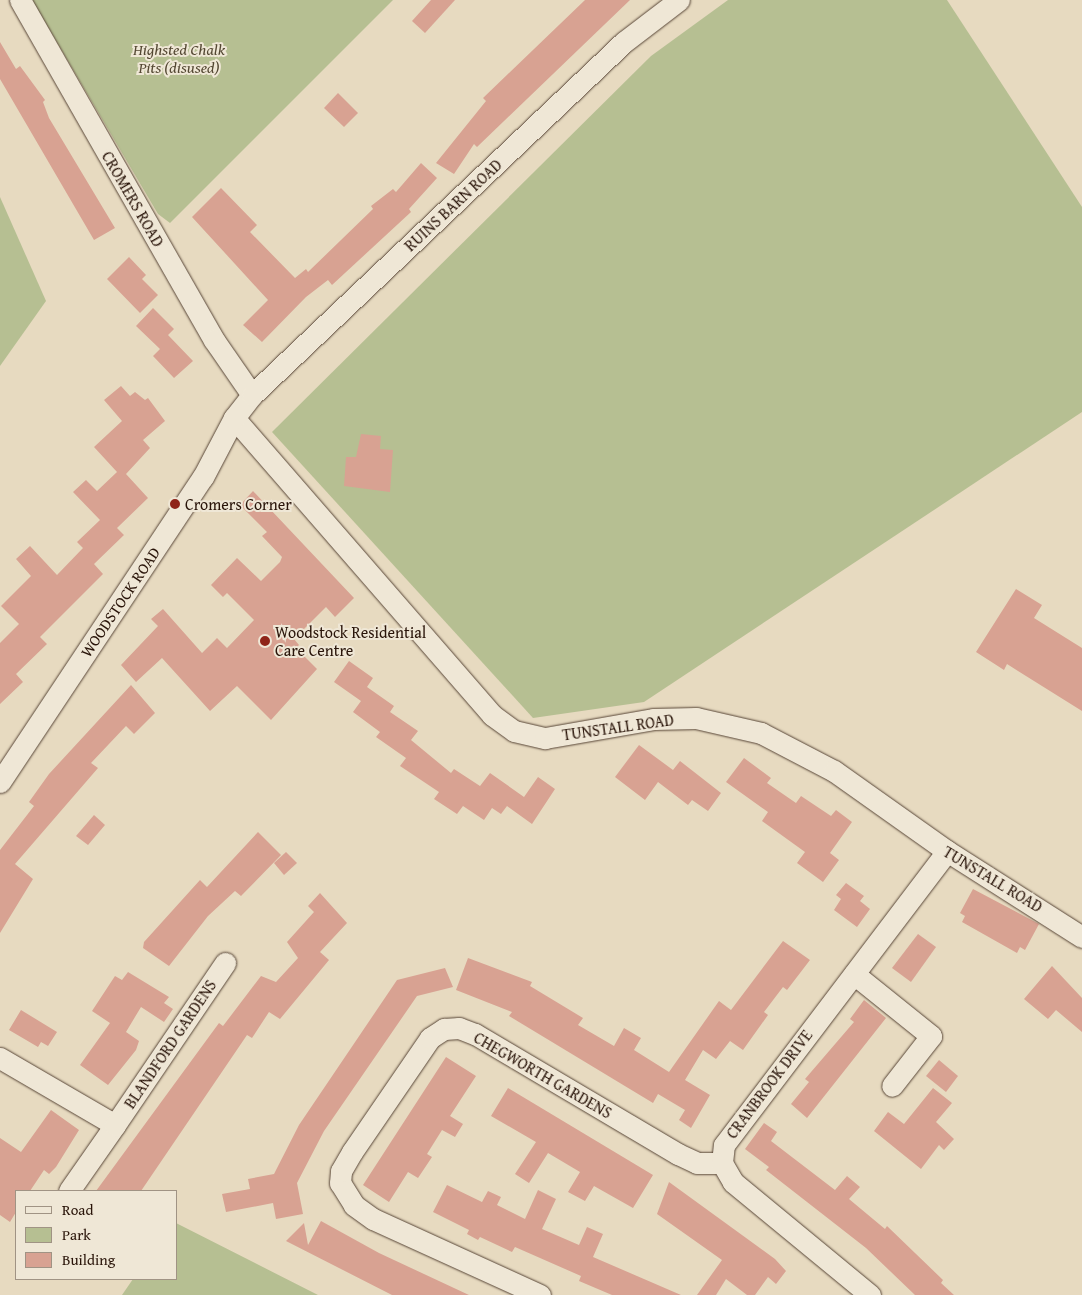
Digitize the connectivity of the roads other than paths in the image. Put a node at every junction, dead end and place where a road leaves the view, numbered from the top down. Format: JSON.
{"nodes":[{"id":1,"x":20,"y":0,"type":"edge"},
{"id":2,"x":679,"y":0,"type":"edge"},
{"id":3,"x":252,"y":394,"type":"junction"},
{"id":4,"x":234,"y":418,"type":"junction"},
{"id":5,"x":0,"y":782,"type":"edge"},
{"id":6,"x":947,"y":851,"type":"junction"},
{"id":7,"x":1082,"y":936,"type":"edge"},
{"id":8,"x":225,"y":963,"type":"dead end"},
{"id":9,"x":854,"y":974,"type":"junction"},
{"id":10,"x":0,"y":1058,"type":"edge"},
{"id":11,"x":892,"y":1086,"type":"dead end"},
{"id":12,"x":114,"y":1125,"type":"junction"},
{"id":13,"x":722,"y":1163,"type":"junction"},
{"id":14,"x":70,"y":1190,"type":"edge"},
{"id":15,"x":540,"y":1295,"type":"edge"},
{"id":16,"x":870,"y":1295,"type":"edge"}],
"edges":[{"from":1,"to":3,"type":"street","name":"CROMERS ROAD"},
{"from":2,"to":3,"type":"street","name":"RUINS BARN ROAD"},
{"from":3,"to":4,"type":"street","name":"RUINS BARN ROAD"},
{"from":4,"to":5,"type":"street","name":"WOODSTOCK ROAD"},
{"from":4,"to":6,"type":"street","name":"TUNSTALL ROAD"},
{"from":6,"to":7,"type":"street","name":"TUNSTALL ROAD"},
{"from":6,"to":9,"type":"street","name":"CRANBROOK DRIVE"},
{"from":8,"to":12,"type":"street","name":"BLANDFORD GARDENS"},
{"from":9,"to":11,"type":"street"},
{"from":9,"to":13,"type":"street","name":"CRANBROOK DRIVE"},
{"from":10,"to":12,"type":"street","name":"BLANDFORD GARDENS"},
{"from":12,"to":14,"type":"street","name":"BLANDFORD GARDENS"},
{"from":13,"to":15,"type":"street","name":"CHEGWORTH GARDENS"},
{"from":13,"to":16,"type":"street"}]}
